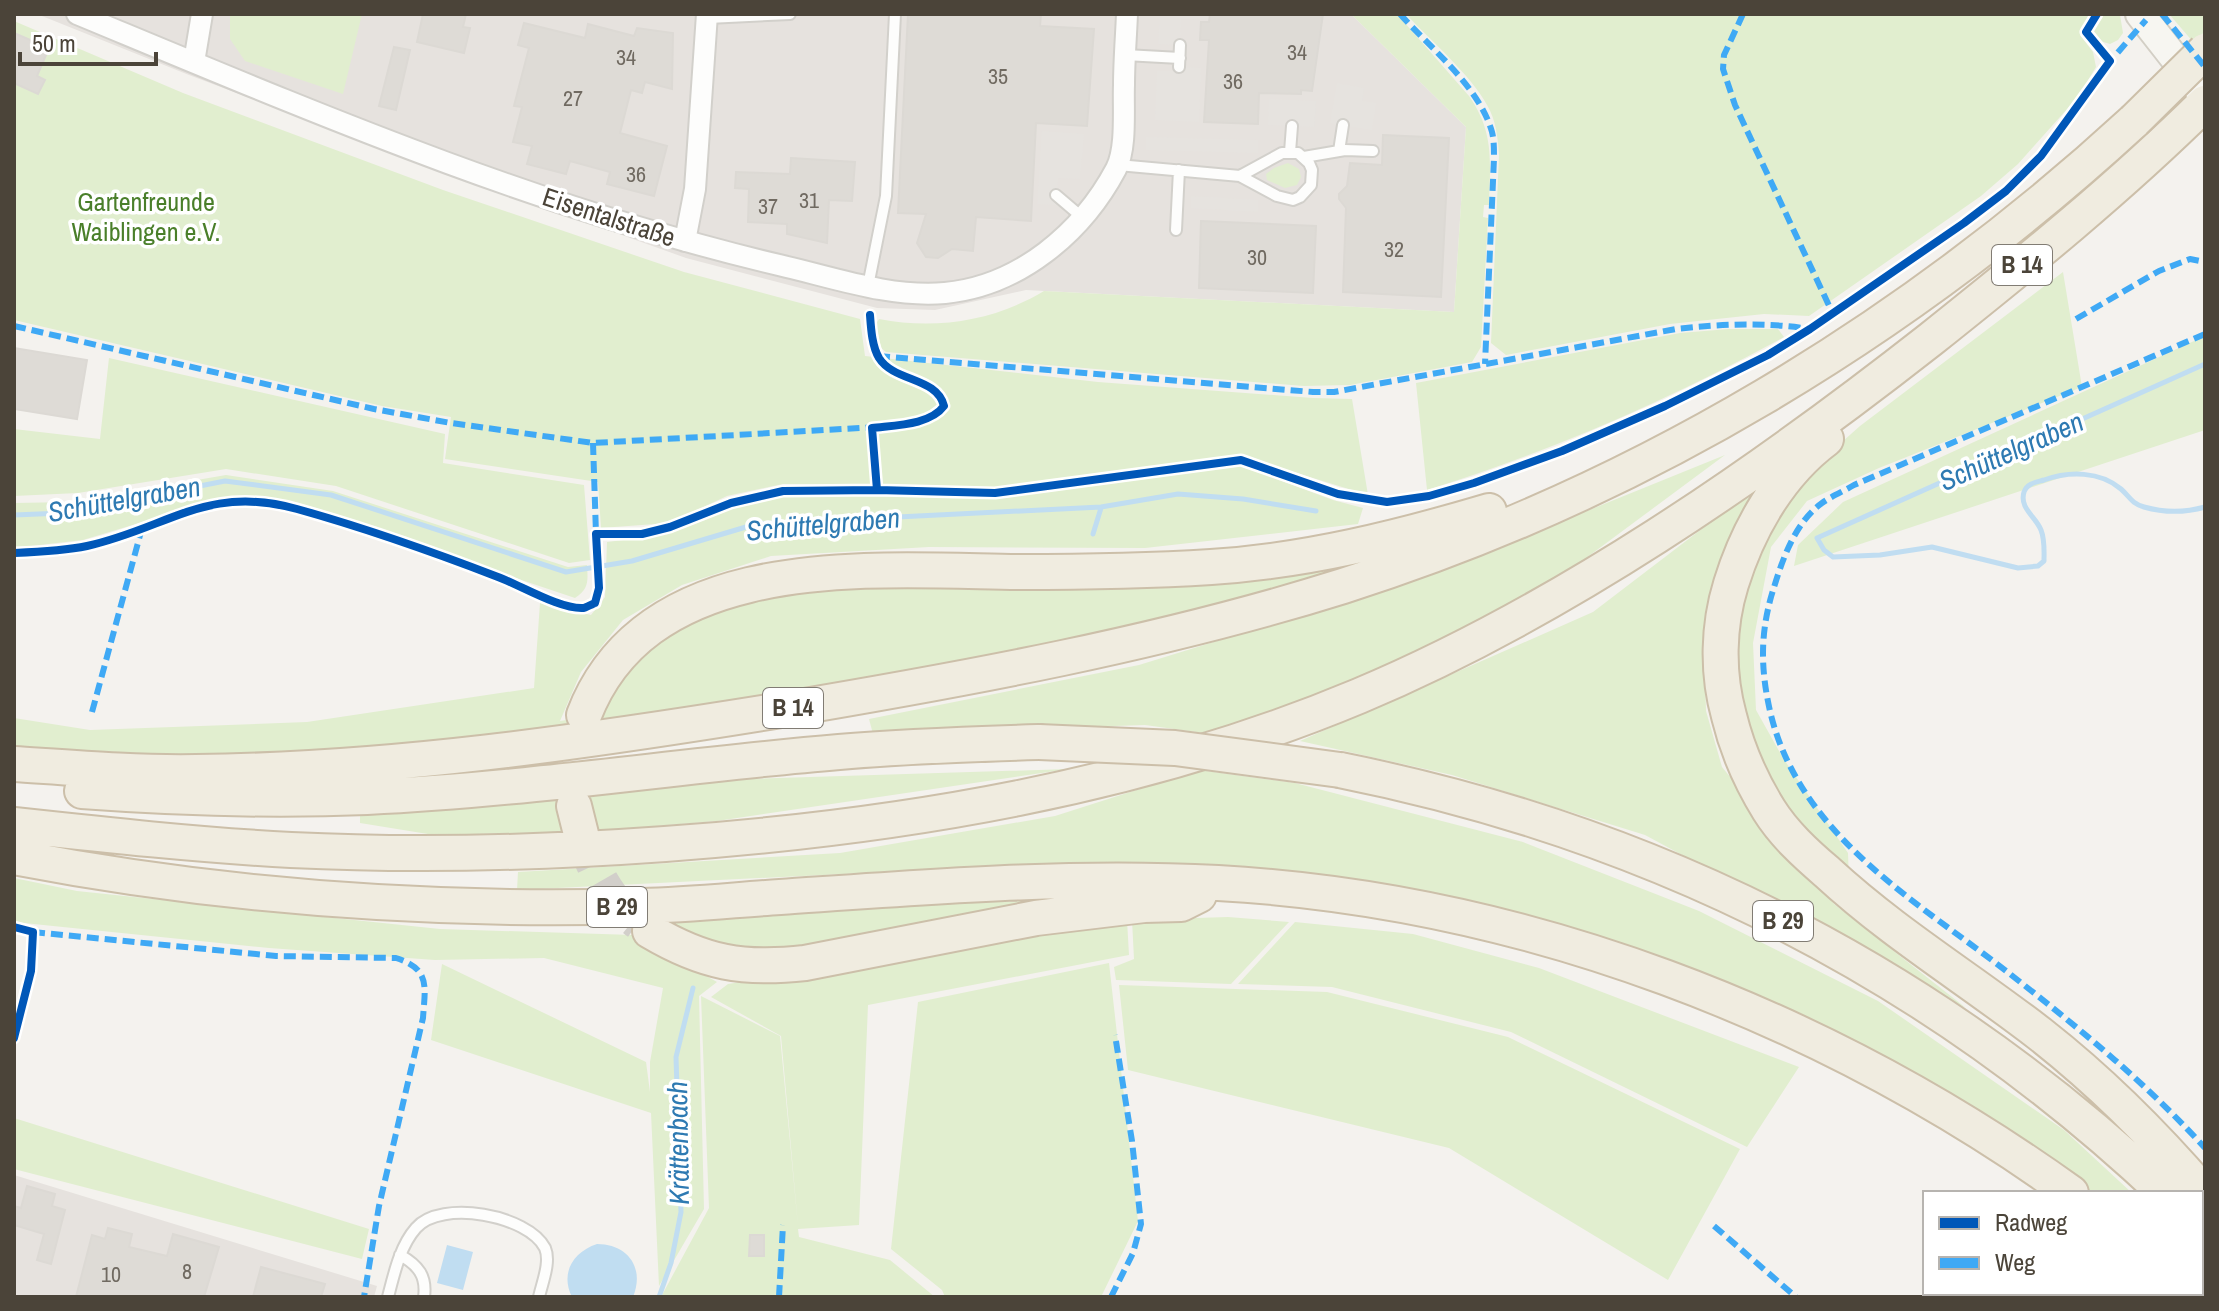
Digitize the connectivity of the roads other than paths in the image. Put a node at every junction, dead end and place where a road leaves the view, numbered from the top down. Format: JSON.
{"nodes":[{"id":1,"x":77,"y":14,"type":"edge"},
{"id":2,"x":202,"y":14,"type":"edge"},
{"id":3,"x":790,"y":14,"type":"edge"},
{"id":4,"x":895,"y":14,"type":"edge"},
{"id":5,"x":1127,"y":14,"type":"edge"},
{"id":6,"x":708,"y":16,"type":"edge"},
{"id":7,"x":2143,"y":17,"type":"edge"},
{"id":8,"x":1180,"y":45,"type":"dead end"},
{"id":9,"x":2205,"y":51,"type":"edge"},
{"id":10,"x":1125,"y":55,"type":"junction"},
{"id":11,"x":194,"y":62,"type":"junction"},
{"id":12,"x":2205,"y":100,"type":"edge"},
{"id":13,"x":1343,"y":125,"type":"dead end"},
{"id":14,"x":1292,"y":126,"type":"dead end"},
{"id":15,"x":1339,"y":151,"type":"junction"},
{"id":16,"x":1373,"y":151,"type":"dead end"},
{"id":17,"x":1290,"y":152,"type":"junction"},
{"id":18,"x":1304,"y":157,"type":"junction"},
{"id":19,"x":1118,"y":165,"type":"junction"},
{"id":20,"x":1179,"y":170,"type":"junction"},
{"id":21,"x":1240,"y":176,"type":"junction"},
{"id":22,"x":1056,"y":195,"type":"dead end"},
{"id":23,"x":1083,"y":218,"type":"junction"},
{"id":24,"x":1176,"y":230,"type":"dead end"},
{"id":25,"x":685,"y":241,"type":"junction"},
{"id":26,"x":868,"y":286,"type":"junction"},
{"id":27,"x":1884,"y":376,"type":"junction"},
{"id":28,"x":1548,"y":507,"type":"junction"},
{"id":29,"x":584,"y":715,"type":"dead end"},
{"id":30,"x":14,"y":764,"type":"edge"},
{"id":31,"x":14,"y":785,"type":"edge"},
{"id":32,"x":14,"y":825,"type":"edge"},
{"id":33,"x":14,"y":857,"type":"edge"},
{"id":34,"x":1222,"y":883,"type":"junction"},
{"id":35,"x":650,"y":931,"type":"tunnel mouth"},
{"id":36,"x":2068,"y":1191,"type":"edge"},
{"id":37,"x":2163,"y":1191,"type":"edge"},
{"id":38,"x":2202,"y":1191,"type":"edge"},
{"id":39,"x":400,"y":1255,"type":"junction"},
{"id":40,"x":388,"y":1297,"type":"edge"},
{"id":41,"x":424,"y":1297,"type":"edge"},
{"id":42,"x":539,"y":1297,"type":"edge"}],
"edges":[{"from":1,"to":11,"type":"street","name":"Eisentalstraße"},
{"from":2,"to":11,"type":"street"},
{"from":3,"to":6,"type":"lane"},
{"from":4,"to":26,"type":"lane"},
{"from":5,"to":10,"type":"street","name":"Eisentalstraße"},
{"from":6,"to":25,"type":"street"},
{"from":7,"to":12,"type":"main road"},
{"from":8,"to":10,"type":"lane"},
{"from":9,"to":28,"type":"highway","number":"B 14","bridge":true},
{"from":10,"to":19,"type":"street","name":"Eisentalstraße"},
{"from":11,"to":25,"type":"street","name":"Eisentalstraße"},
{"from":12,"to":27,"type":"highway","number":"B 14"},
{"from":13,"to":15,"type":"lane"},
{"from":14,"to":17,"type":"lane"},
{"from":15,"to":16,"type":"lane"},
{"from":15,"to":18,"type":"lane"},
{"from":17,"to":18,"type":"lane"},
{"from":17,"to":21,"type":"lane"},
{"from":18,"to":21,"type":"lane"},
{"from":19,"to":20,"type":"lane"},
{"from":19,"to":23,"type":"street","name":"Eisentalstraße"},
{"from":20,"to":21,"type":"lane"},
{"from":20,"to":24,"type":"lane"},
{"from":22,"to":23,"type":"lane"},
{"from":23,"to":26,"type":"street","name":"Eisentalstraße"},
{"from":25,"to":26,"type":"street","name":"Eisentalstraße"},
{"from":27,"to":32,"type":"highway","number":"B 14"},
{"from":27,"to":38,"type":"highway"},
{"from":28,"to":29,"type":"highway"},
{"from":28,"to":30,"type":"highway","number":"B 14"},
{"from":31,"to":37,"type":"highway","number":"B 29","bridge":true},
{"from":33,"to":34,"type":"highway","number":"B 29"},
{"from":34,"to":35,"type":"highway"},
{"from":34,"to":36,"type":"highway","number":"B 29"},
{"from":39,"to":40,"type":"lane"},
{"from":39,"to":41,"type":"lane"},
{"from":39,"to":42,"type":"lane"}]}
